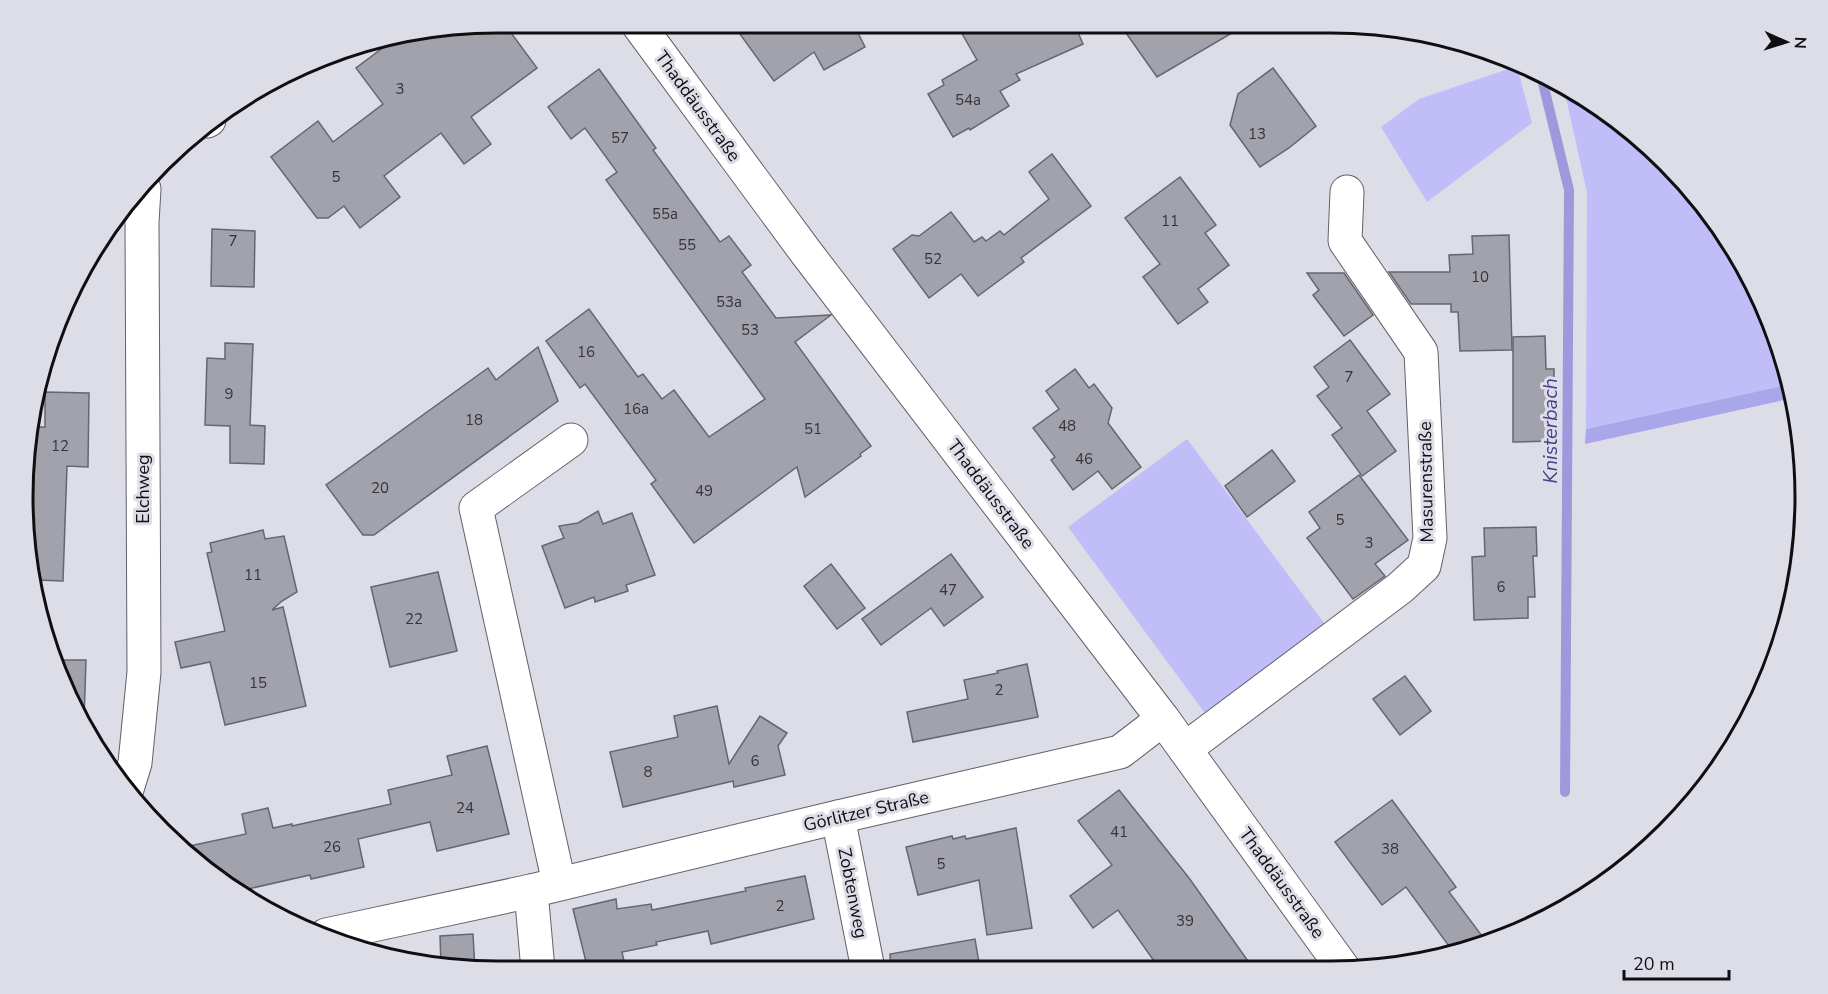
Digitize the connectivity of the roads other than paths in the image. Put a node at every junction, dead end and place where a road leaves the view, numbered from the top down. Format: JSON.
{"nodes":[{"id":1,"x":655,"y":33,"type":"edge"},
{"id":2,"x":1347,"y":192,"type":"dead end"},
{"id":3,"x":144,"y":197,"type":"edge"},
{"id":4,"x":571,"y":440,"type":"dead end"},
{"id":5,"x":1163,"y":719,"type":"junction"},
{"id":6,"x":1185,"y":749,"type":"junction"},
{"id":7,"x":130,"y":780,"type":"edge"},
{"id":8,"x":838,"y":817,"type":"junction"},
{"id":9,"x":545,"y":887,"type":"junction"},
{"id":10,"x":338,"y":932,"type":"edge"},
{"id":11,"x":539,"y":961,"type":"edge"},
{"id":12,"x":866,"y":961,"type":"edge"},
{"id":13,"x":1338,"y":961,"type":"edge"}],
"edges":[{"from":1,"to":5,"type":"street","name":"Thaddäusstraße"},
{"from":2,"to":6,"type":"street","name":"Masurenstraße"},
{"from":3,"to":7,"type":"street","name":"Elchweg"},
{"from":4,"to":9,"type":"street"},
{"from":5,"to":6,"type":"street","name":"Thaddäusstraße"},
{"from":5,"to":8,"type":"street","name":"Görlitzer Straße"},
{"from":6,"to":13,"type":"street","name":"Thaddäusstraße"},
{"from":8,"to":9,"type":"street","name":"Görlitzer Straße"},
{"from":8,"to":12,"type":"street","name":"Zobtenweg"},
{"from":9,"to":10,"type":"street","name":"Görlitzer Straße"},
{"from":9,"to":11,"type":"street"}]}
